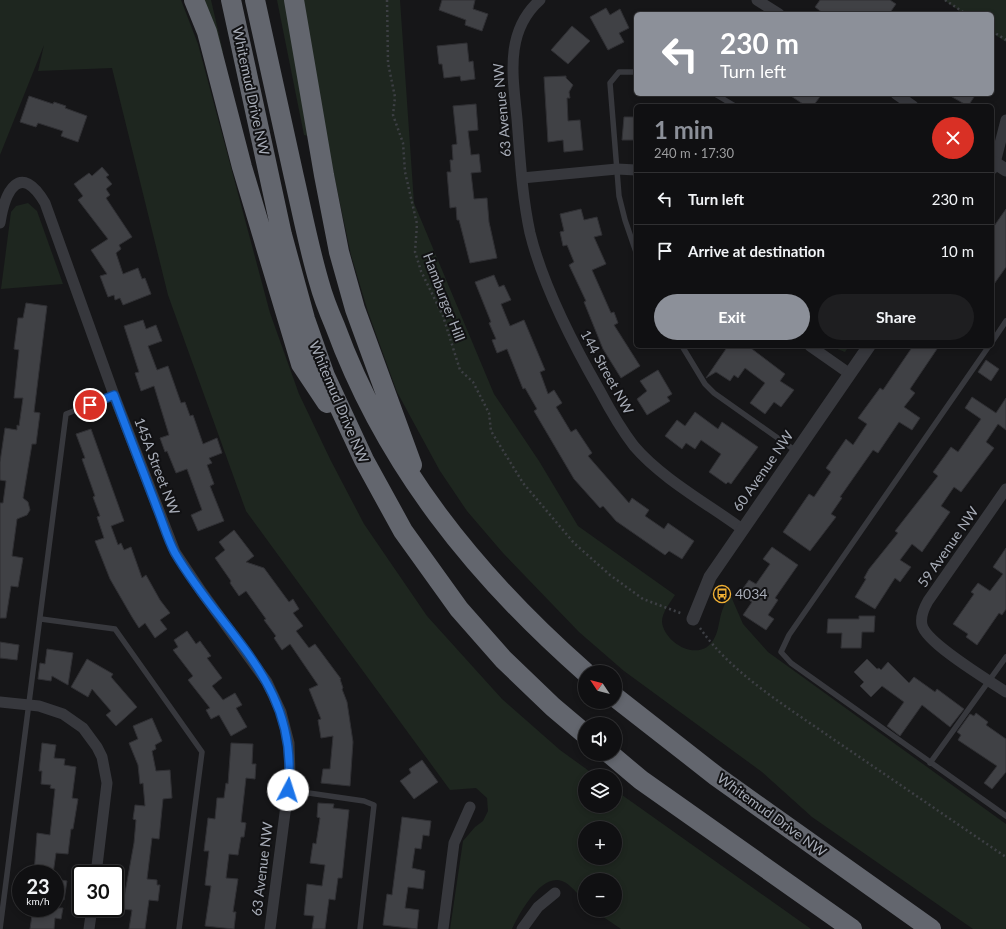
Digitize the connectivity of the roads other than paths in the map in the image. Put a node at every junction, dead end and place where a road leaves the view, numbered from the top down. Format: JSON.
{"nodes":[{"id":1,"x":194,"y":0,"type":"edge"},
{"id":2,"x":231,"y":0,"type":"edge"},
{"id":3,"x":255,"y":0,"type":"edge"},
{"id":4,"x":294,"y":0,"type":"edge"},
{"id":5,"x":540,"y":0,"type":"edge"},
{"id":6,"x":757,"y":0,"type":"edge"},
{"id":7,"x":776,"y":12,"type":"edge"},
{"id":8,"x":634,"y":72,"type":"edge"},
{"id":9,"x":718,"y":96,"type":"edge"},
{"id":10,"x":899,"y":96,"type":"edge"},
{"id":11,"x":732,"y":104,"type":"edge"},
{"id":12,"x":910,"y":104,"type":"edge"},
{"id":13,"x":1006,"y":120,"type":"edge"},
{"id":14,"x":996,"y":165,"type":"edge"},
{"id":15,"x":617,"y":169,"type":"junction"},
{"id":16,"x":634,"y":170,"type":"edge"},
{"id":17,"x":522,"y":178,"type":"junction"},
{"id":18,"x":1,"y":218,"type":"edge"},
{"id":19,"x":634,"y":246,"type":"edge"},
{"id":20,"x":1006,"y":321,"type":"edge"},
{"id":21,"x":994,"y":339,"type":"edge"},
{"id":22,"x":683,"y":348,"type":"edge"},
{"id":23,"x":813,"y":348,"type":"edge"},
{"id":24,"x":868,"y":348,"type":"edge"},
{"id":25,"x":988,"y":348,"type":"edge"},
{"id":26,"x":850,"y":374,"type":"junction"},
{"id":27,"x":114,"y":395,"type":"junction"},
{"id":28,"x":796,"y":451,"type":"junction"},
{"id":29,"x":364,"y":460,"type":"junction"},
{"id":30,"x":1006,"y":489,"type":"edge"},
{"id":31,"x":422,"y":496,"type":"junction"},
{"id":32,"x":742,"y":529,"type":"junction"},
{"id":33,"x":41,"y":619,"type":"junction"},
{"id":34,"x":693,"y":619,"type":"road end"},
{"id":35,"x":1006,"y":657,"type":"edge"},
{"id":36,"x":578,"y":666,"type":"edge"},
{"id":37,"x":989,"y":681,"type":"junction"},
{"id":38,"x":1006,"y":692,"type":"edge"},
{"id":39,"x":0,"y":702,"type":"edge"},
{"id":40,"x":622,"y":702,"type":"edge"},
{"id":41,"x":27,"y":705,"type":"junction"},
{"id":42,"x":578,"y":728,"type":"edge"},
{"id":43,"x":618,"y":761,"type":"edge"},
{"id":44,"x":930,"y":763,"type":"junction"},
{"id":45,"x":288,"y":790,"type":"junction"},
{"id":46,"x":470,"y":807,"type":"dead end"},
{"id":47,"x":1006,"y":816,"type":"edge"},
{"id":48,"x":97,"y":865,"type":"edge"},
{"id":49,"x":555,"y":893,"type":"dead end"},
{"id":50,"x":91,"y":917,"type":"edge"},
{"id":51,"x":0,"y":929,"type":"edge"},
{"id":52,"x":89,"y":929,"type":"edge"},
{"id":53,"x":179,"y":929,"type":"edge"},
{"id":54,"x":270,"y":929,"type":"edge"},
{"id":55,"x":360,"y":929,"type":"edge"},
{"id":56,"x":443,"y":929,"type":"edge"},
{"id":57,"x":522,"y":929,"type":"edge"},
{"id":58,"x":852,"y":929,"type":"edge"},
{"id":59,"x":933,"y":929,"type":"edge"}],
"edges":[{"from":1,"to":29,"type":"highway"},
{"from":2,"to":29,"type":"highway","name":"Whitemud Drive NW"},
{"from":3,"to":31,"type":"highway","name":"Whitemud Drive NW"},
{"from":4,"to":31,"type":"highway"},
{"from":5,"to":17,"type":"street","name":"63 Avenue NW"},
{"from":6,"to":7,"type":"street"},
{"from":8,"to":15,"type":"lane"},
{"from":9,"to":11,"type":"lane"},
{"from":10,"to":12,"type":"street"},
{"from":13,"to":14,"type":"street"},
{"from":15,"to":16,"type":"street"},
{"from":15,"to":17,"type":"street"},
{"from":15,"to":19,"type":"lane"},
{"from":17,"to":32,"type":"street","name":"144 Street NW"},
{"from":18,"to":27,"type":"street","name":"145A Street NW"},
{"from":20,"to":21,"type":"lane"},
{"from":22,"to":28,"type":"lane"},
{"from":23,"to":26,"type":"street"},
{"from":24,"to":26,"type":"street","name":"60 Avenue NW"},
{"from":25,"to":44,"type":"lane"},
{"from":26,"to":28,"type":"street","name":"60 Avenue NW"},
{"from":27,"to":33,"type":"lane"},
{"from":27,"to":45,"type":"street","name":"145A Street NW"},
{"from":28,"to":32,"type":"street","name":"60 Avenue NW"},
{"from":29,"to":42,"type":"highway","name":"Whitemud Drive NW"},
{"from":30,"to":37,"type":"street","name":"59 Avenue NW"},
{"from":31,"to":36,"type":"highway","name":"Whitemud Drive NW"},
{"from":32,"to":34,"type":"street","name":"60 Avenue NW"},
{"from":33,"to":41,"type":"lane"},
{"from":33,"to":53,"type":"lane"},
{"from":35,"to":37,"type":"lane"},
{"from":37,"to":38,"type":"street"},
{"from":37,"to":44,"type":"lane"},
{"from":39,"to":41,"type":"street"},
{"from":40,"to":59,"type":"highway","name":"Whitemud Drive NW"},
{"from":41,"to":48,"type":"street"},
{"from":41,"to":51,"type":"lane"},
{"from":43,"to":58,"type":"highway"},
{"from":44,"to":47,"type":"lane"},
{"from":45,"to":54,"type":"street","name":"63 Avenue NW"},
{"from":45,"to":55,"type":"lane"},
{"from":46,"to":56,"type":"street"},
{"from":49,"to":57,"type":"street"},
{"from":50,"to":52,"type":"street"}]}
